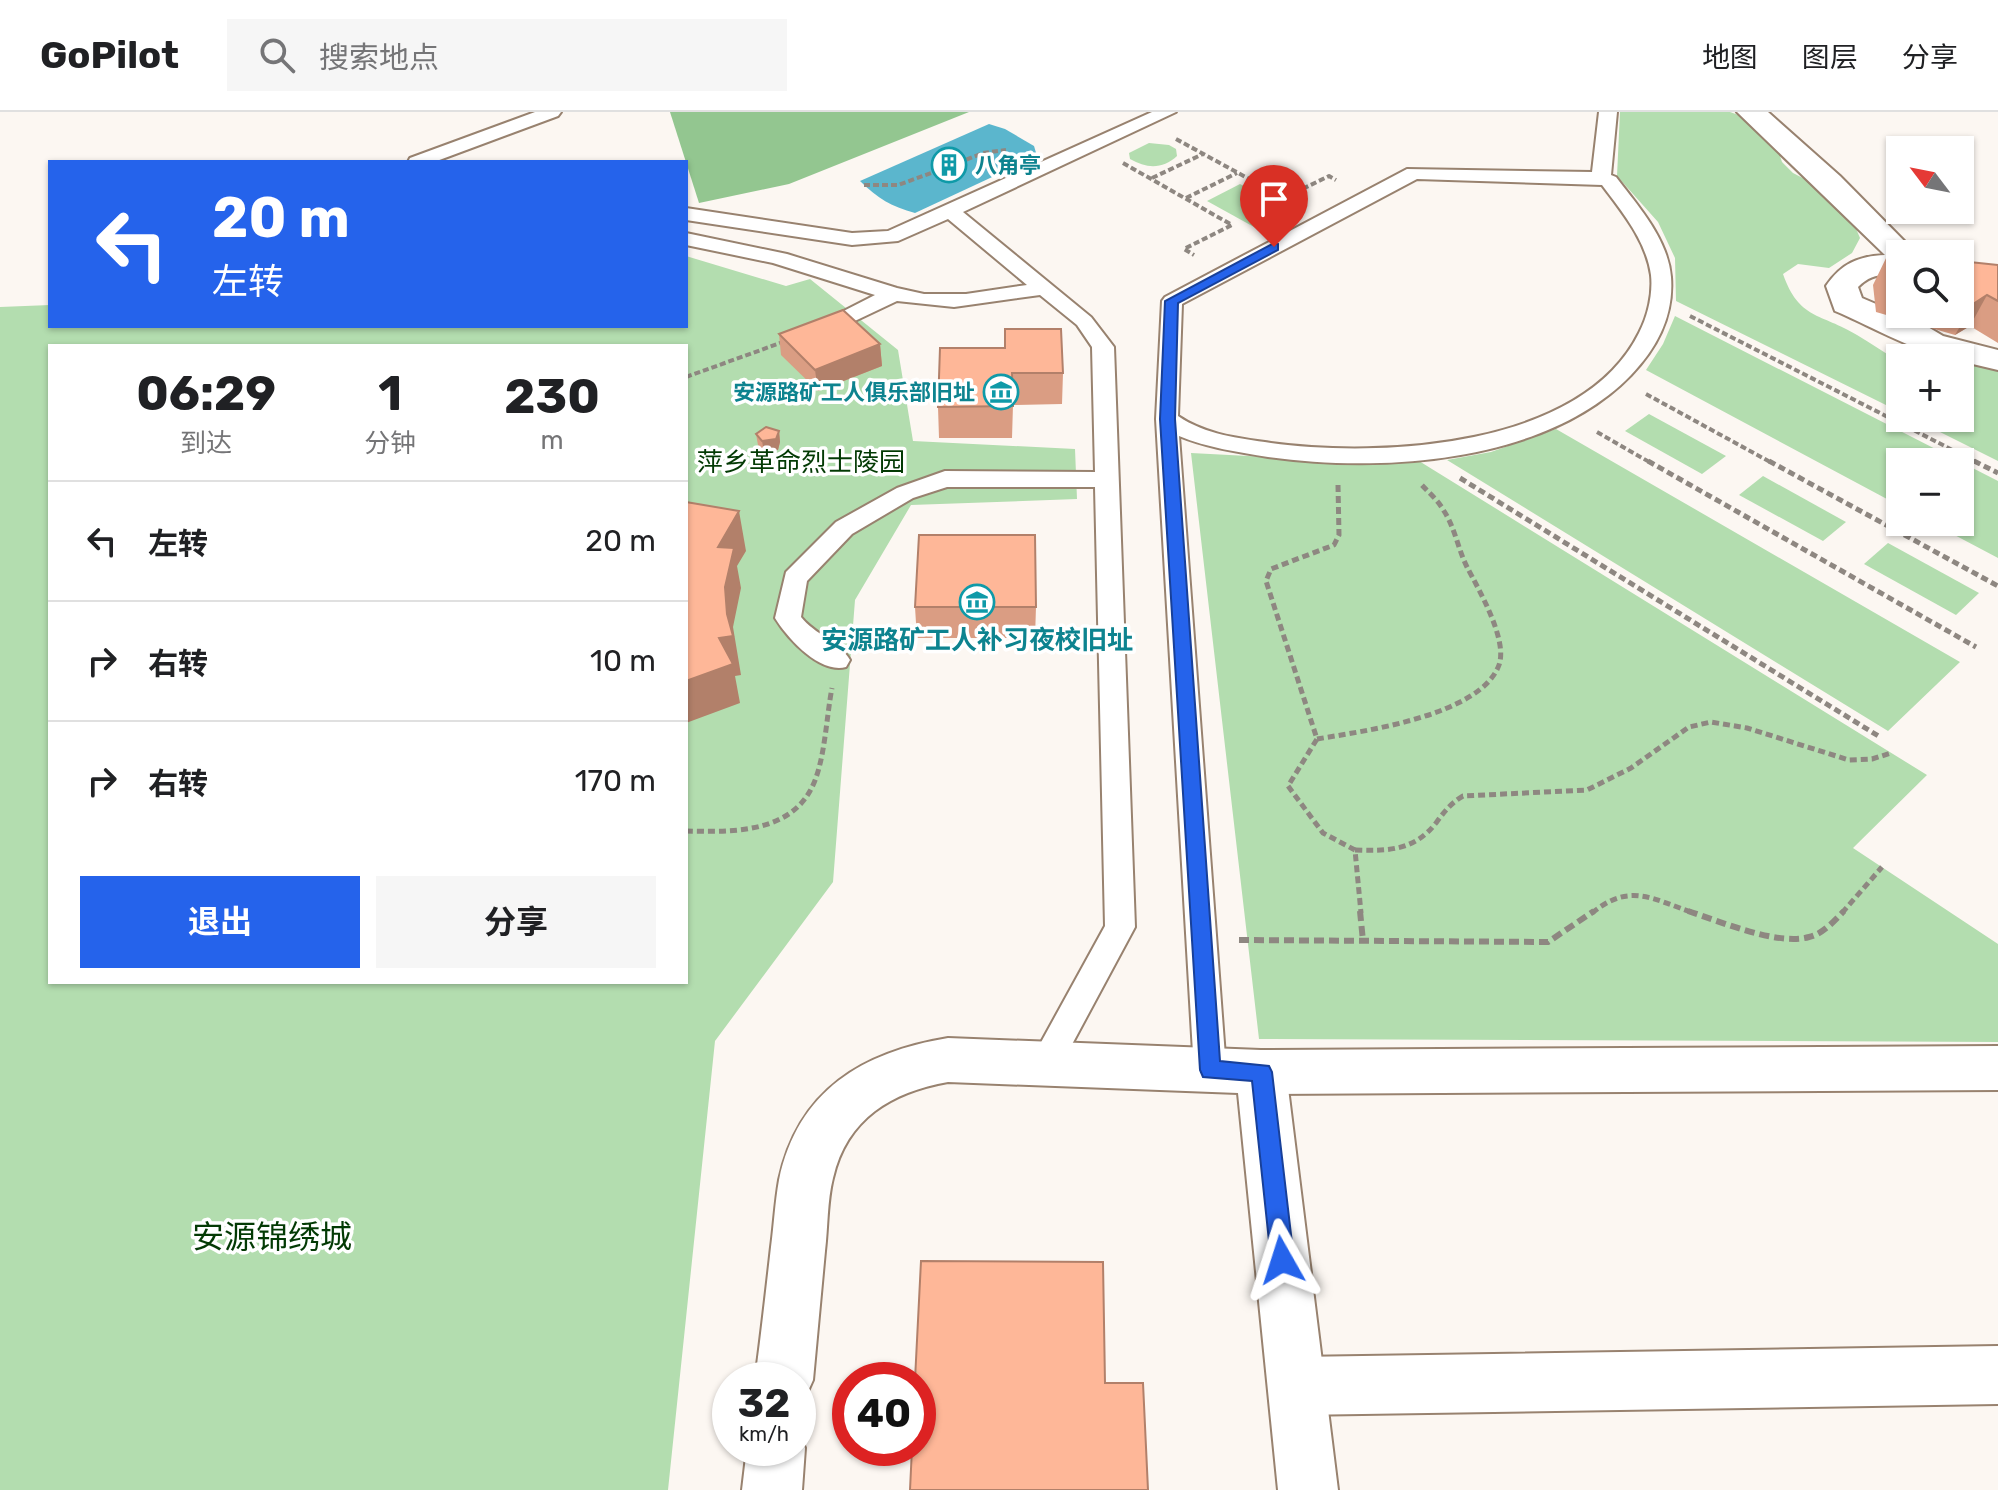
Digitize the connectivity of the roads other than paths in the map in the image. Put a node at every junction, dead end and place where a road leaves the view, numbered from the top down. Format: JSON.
{"nodes":[{"id":1,"x":552,"y":112,"type":"edge"},
{"id":2,"x":1167,"y":112,"type":"edge"},
{"id":3,"x":1608,"y":112,"type":"edge"},
{"id":4,"x":1751,"y":112,"type":"edge"},
{"id":5,"x":422,"y":160,"type":"edge"},
{"id":6,"x":1601,"y":178,"type":"junction"},
{"id":7,"x":950,"y":211,"type":"junction"},
{"id":8,"x":688,"y":214,"type":"edge"},
{"id":9,"x":688,"y":239,"type":"edge"},
{"id":10,"x":1887,"y":240,"type":"edge"},
{"id":11,"x":1886,"y":264,"type":"edge"},
{"id":12,"x":1043,"y":288,"type":"junction"},
{"id":13,"x":892,"y":295,"type":"junction"},
{"id":14,"x":1886,"y":321,"type":"edge"},
{"id":15,"x":833,"y":324,"type":"edge"},
{"id":16,"x":1903,"y":328,"type":"edge"},
{"id":17,"x":1998,"y":360,"type":"edge"},
{"id":18,"x":1167,"y":419,"type":"junction"},
{"id":19,"x":1107,"y":480,"type":"junction"},
{"id":20,"x":837,"y":660,"type":"road end"},
{"id":21,"x":1044,"y":1066,"type":"junction"},
{"id":22,"x":1998,"y":1068,"type":"edge"},
{"id":23,"x":1210,"y":1070,"type":"junction"},
{"id":24,"x":1261,"y":1072,"type":"junction"},
{"id":25,"x":786,"y":1362,"type":"edge"},
{"id":26,"x":1998,"y":1375,"type":"edge"},
{"id":27,"x":1297,"y":1386,"type":"junction"},
{"id":28,"x":774,"y":1466,"type":"edge"},
{"id":29,"x":772,"y":1490,"type":"edge"},
{"id":30,"x":1308,"y":1490,"type":"edge"}],
"edges":[{"from":1,"to":5,"type":"lane"},
{"from":2,"to":7,"type":"lane"},
{"from":3,"to":6,"type":"lane"},
{"from":4,"to":10,"type":"street"},
{"from":6,"to":18,"type":"lane"},
{"from":6,"to":18,"type":"lane"},
{"from":7,"to":8,"type":"lane"},
{"from":7,"to":12,"type":"lane"},
{"from":9,"to":13,"type":"lane"},
{"from":11,"to":14,"type":"street"},
{"from":12,"to":13,"type":"lane"},
{"from":12,"to":19,"type":"lane"},
{"from":13,"to":15,"type":"lane"},
{"from":16,"to":17,"type":"street"},
{"from":18,"to":23,"type":"lane"},
{"from":19,"to":20,"type":"lane"},
{"from":19,"to":21,"type":"lane"},
{"from":21,"to":23,"type":"street"},
{"from":21,"to":25,"type":"street"},
{"from":22,"to":24,"type":"street"},
{"from":23,"to":24,"type":"street"},
{"from":24,"to":27,"type":"street"},
{"from":26,"to":27,"type":"street"},
{"from":27,"to":30,"type":"street"},
{"from":28,"to":29,"type":"street"}]}
